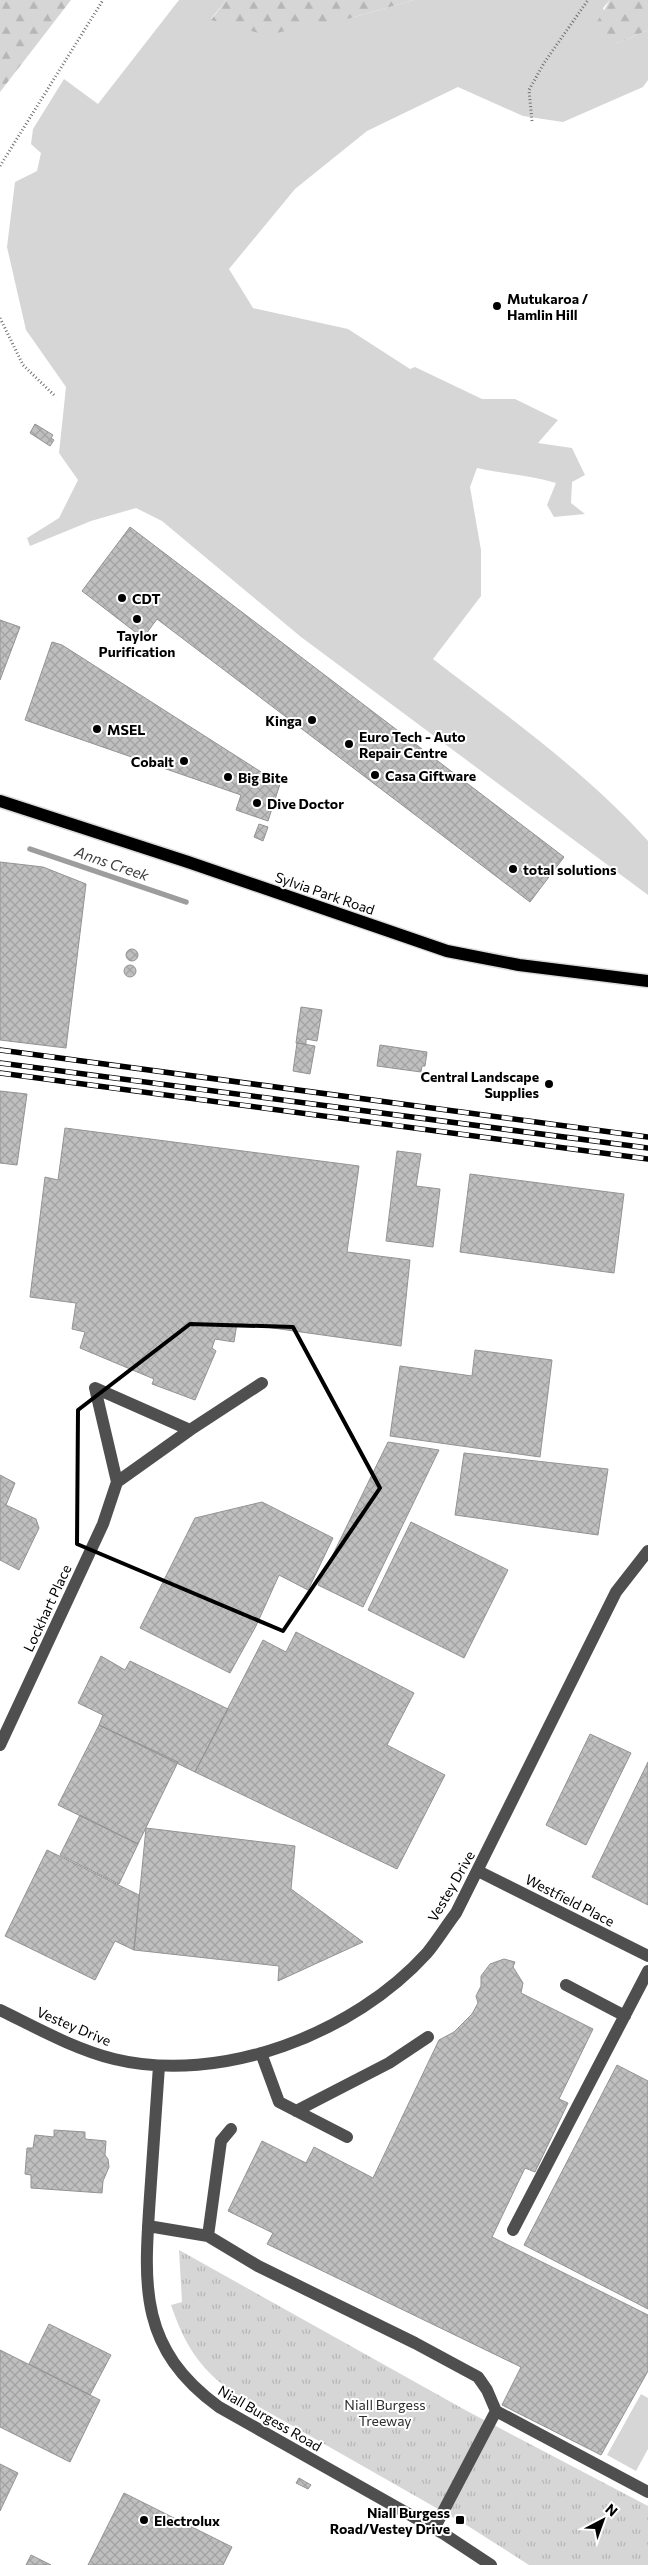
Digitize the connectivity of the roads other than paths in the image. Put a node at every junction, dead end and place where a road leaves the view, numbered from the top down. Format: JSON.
{"nodes":[{"id":1,"x":0,"y":801,"type":"edge"},
{"id":2,"x":648,"y":981,"type":"edge"},
{"id":3,"x":262,"y":1383,"type":"dead end"},
{"id":4,"x":190,"y":1430,"type":"junction"},
{"id":5,"x":117,"y":1482,"type":"junction"},
{"id":6,"x":648,"y":1551,"type":"edge"},
{"id":7,"x":0,"y":1745,"type":"edge"},
{"id":8,"x":478,"y":1872,"type":"junction"},
{"id":9,"x":648,"y":1956,"type":"edge"},
{"id":10,"x":648,"y":1971,"type":"edge"},
{"id":11,"x":566,"y":1985,"type":"dead end"},
{"id":12,"x":0,"y":2010,"type":"edge"},
{"id":13,"x":625,"y":2016,"type":"junction"},
{"id":14,"x":428,"y":2037,"type":"dead end"},
{"id":15,"x":261,"y":2053,"type":"junction"},
{"id":16,"x":159,"y":2066,"type":"junction"},
{"id":17,"x":296,"y":2111,"type":"junction"},
{"id":18,"x":231,"y":2129,"type":"dead end"},
{"id":19,"x":346,"y":2137,"type":"dead end"},
{"id":20,"x":148,"y":2226,"type":"junction"},
{"id":21,"x":513,"y":2230,"type":"dead end"},
{"id":22,"x":208,"y":2236,"type":"junction"},
{"id":23,"x":496,"y":2411,"type":"junction"},
{"id":24,"x":648,"y":2492,"type":"edge"},
{"id":25,"x":434,"y":2529,"type":"junction"},
{"id":26,"x":491,"y":2565,"type":"edge"}],
"edges":[{"from":1,"to":2,"type":"main road","name":"Sylvia Park Road"},
{"from":3,"to":4,"type":"street"},
{"from":4,"to":5,"type":"street"},
{"from":4,"to":5,"type":"street"},
{"from":5,"to":7,"type":"street","name":"Lockhart Place"},
{"from":6,"to":8,"type":"street","name":"Vestey Drive"},
{"from":8,"to":9,"type":"street","name":"Westfield Place"},
{"from":8,"to":15,"type":"street","name":"Vestey Drive"},
{"from":10,"to":13,"type":"street"},
{"from":11,"to":13,"type":"street"},
{"from":12,"to":16,"type":"street","name":"Vestey Drive"},
{"from":13,"to":21,"type":"street"},
{"from":14,"to":17,"type":"street"},
{"from":15,"to":16,"type":"street","name":"Vestey Drive"},
{"from":15,"to":17,"type":"street"},
{"from":16,"to":20,"type":"street","name":"Niall Burgess Road"},
{"from":17,"to":19,"type":"street"},
{"from":18,"to":22,"type":"street"},
{"from":20,"to":22,"type":"street"},
{"from":20,"to":25,"type":"street","name":"Niall Burgess Road"},
{"from":22,"to":23,"type":"street"},
{"from":23,"to":24,"type":"street"},
{"from":23,"to":25,"type":"street"},
{"from":25,"to":26,"type":"street","name":"Niall Burgess Road"}]}
